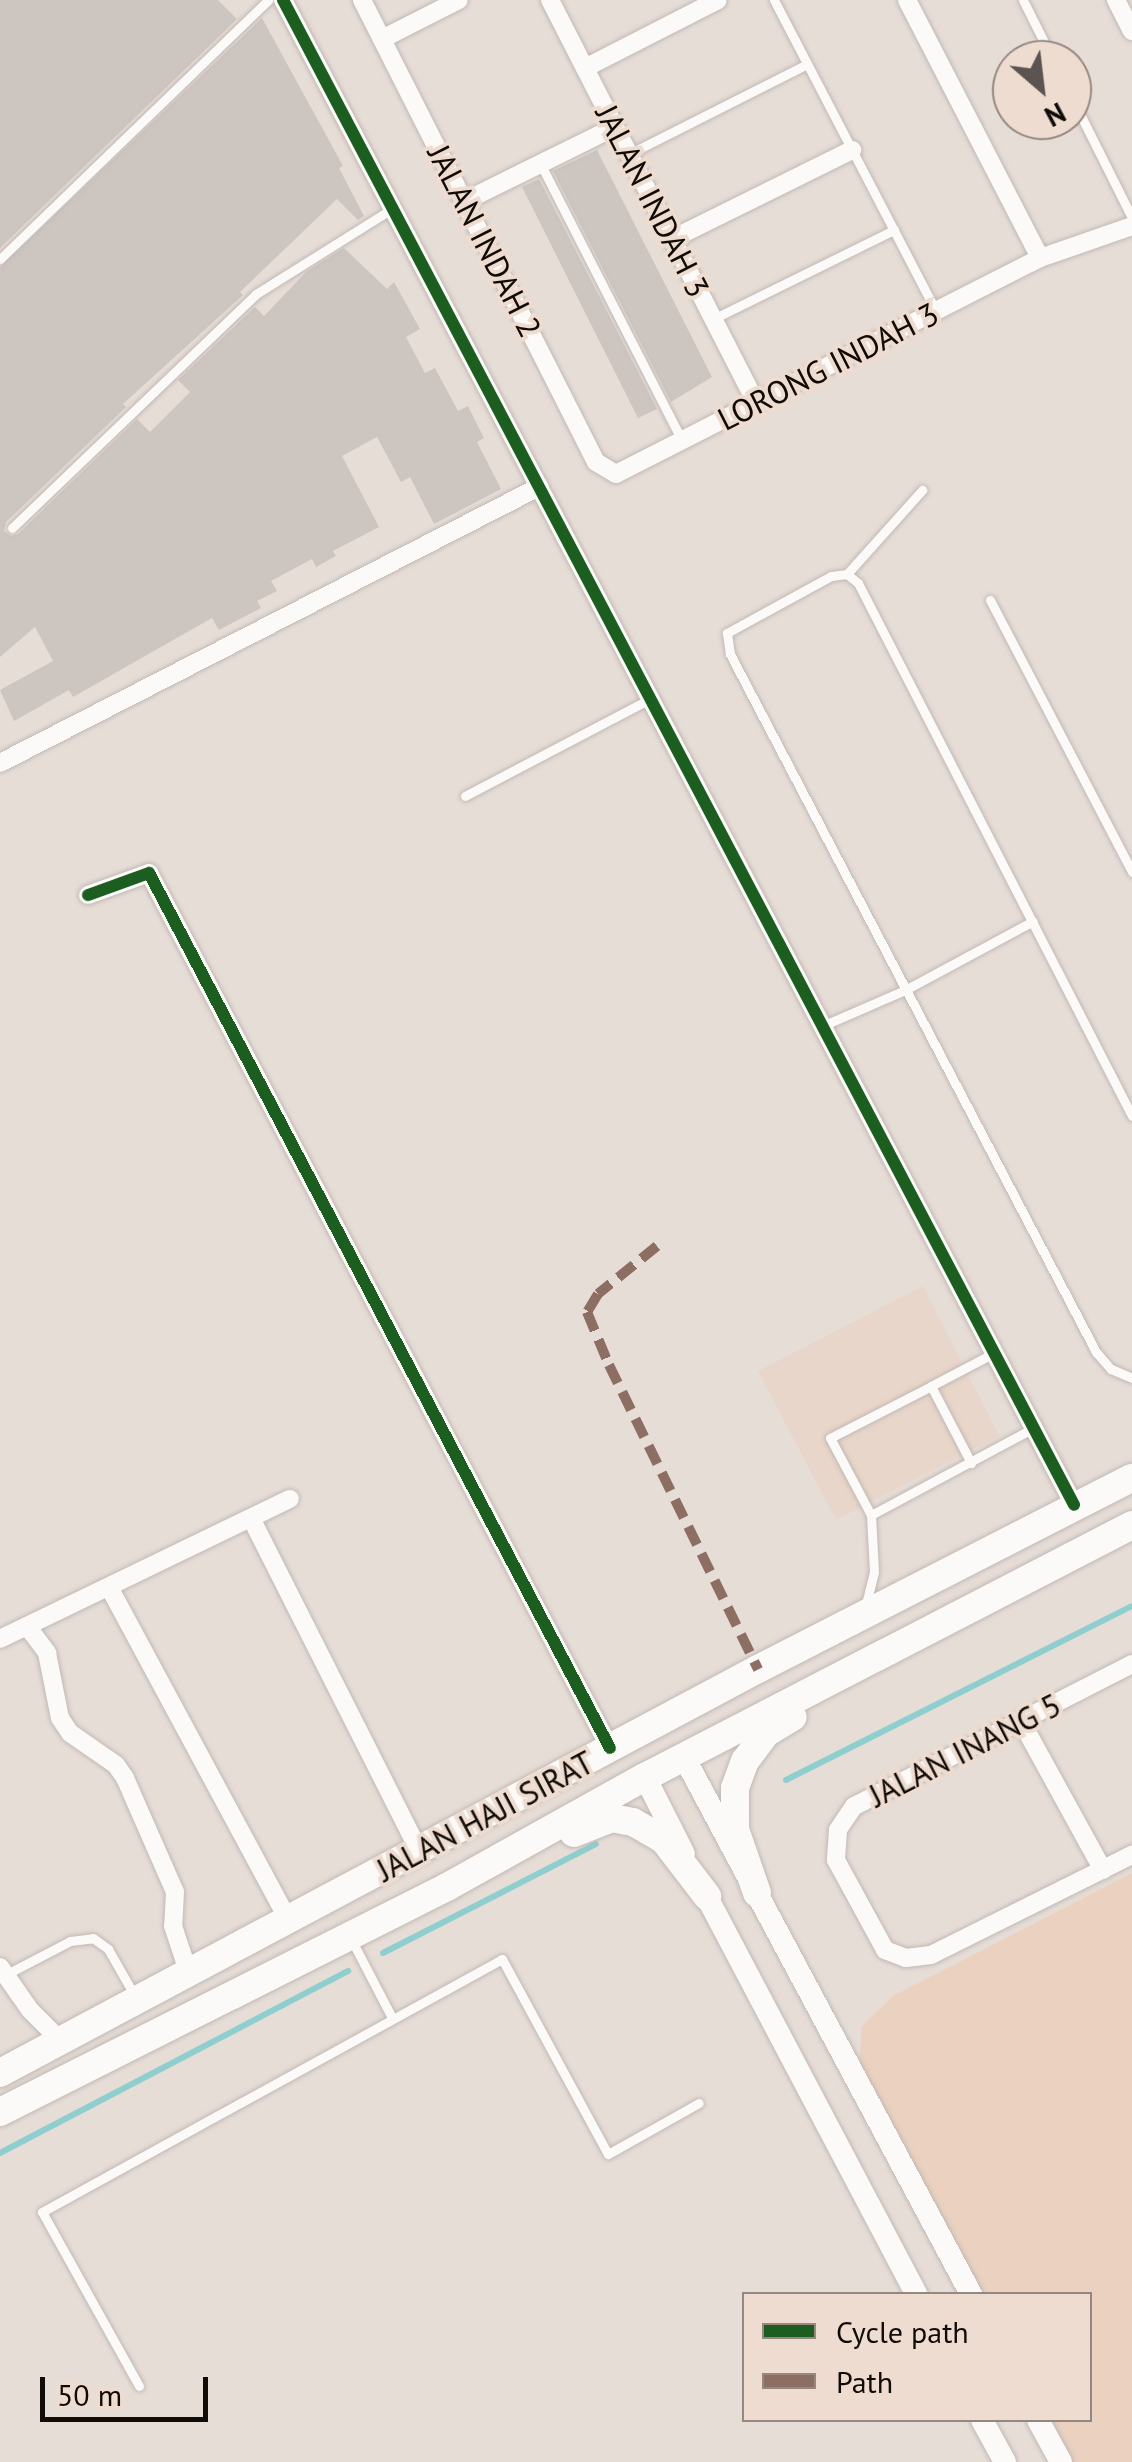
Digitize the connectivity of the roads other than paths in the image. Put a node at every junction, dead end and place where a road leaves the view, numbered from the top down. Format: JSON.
{"nodes":[{"id":1,"x":268,"y":0,"type":"edge"},
{"id":2,"x":284,"y":0,"type":"edge"},
{"id":3,"x":362,"y":0,"type":"edge"},
{"id":4,"x":458,"y":0,"type":"edge"},
{"id":5,"x":550,"y":0,"type":"edge"},
{"id":6,"x":718,"y":0,"type":"edge"},
{"id":7,"x":774,"y":0,"type":"edge"},
{"id":8,"x":907,"y":0,"type":"edge"},
{"id":9,"x":1023,"y":0,"type":"edge"},
{"id":10,"x":1116,"y":0,"type":"edge"},
{"id":11,"x":1132,"y":31,"type":"edge"},
{"id":12,"x":382,"y":39,"type":"junction"},
{"id":13,"x":1043,"y":40,"type":"edge"},
{"id":14,"x":807,"y":64,"type":"junction"},
{"id":15,"x":585,"y":68,"type":"junction"},
{"id":16,"x":615,"y":127,"type":"junction"},
{"id":17,"x":1092,"y":138,"type":"edge"},
{"id":18,"x":852,"y":150,"type":"junction"},
{"id":19,"x":629,"y":154,"type":"junction"},
{"id":20,"x":540,"y":163,"type":"junction"},
{"id":21,"x":465,"y":201,"type":"junction"},
{"id":22,"x":393,"y":208,"type":"junction"},
{"id":23,"x":1132,"y":218,"type":"edge"},
{"id":24,"x":1132,"y":226,"type":"edge"},
{"id":25,"x":894,"y":230,"type":"junction"},
{"id":26,"x":672,"y":238,"type":"junction"},
{"id":27,"x":1040,"y":258,"type":"junction"},
{"id":28,"x":0,"y":259,"type":"edge"},
{"id":29,"x":936,"y":311,"type":"junction"},
{"id":30,"x":713,"y":318,"type":"junction"},
{"id":31,"x":756,"y":402,"type":"junction"},
{"id":32,"x":682,"y":440,"type":"junction"},
{"id":33,"x":616,"y":474,"type":"joint"},
{"id":34,"x":539,"y":487,"type":"junction"},
{"id":35,"x":922,"y":490,"type":"dead end"},
{"id":36,"x":12,"y":528,"type":"dead end"},
{"id":37,"x":847,"y":574,"type":"junction"},
{"id":38,"x":990,"y":600,"type":"dead end"},
{"id":39,"x":650,"y":698,"type":"junction"},
{"id":40,"x":0,"y":763,"type":"edge"},
{"id":41,"x":465,"y":796,"type":"dead end"},
{"id":42,"x":1132,"y":872,"type":"edge"},
{"id":43,"x":88,"y":895,"type":"dead end"},
{"id":44,"x":1033,"y":921,"type":"junction"},
{"id":45,"x":904,"y":990,"type":"junction"},
{"id":46,"x":822,"y":1026,"type":"junction"},
{"id":47,"x":1132,"y":1116,"type":"edge"},
{"id":48,"x":994,"y":1353,"type":"junction"},
{"id":49,"x":1132,"y":1378,"type":"edge"},
{"id":50,"x":931,"y":1386,"type":"junction"},
{"id":51,"x":1033,"y":1428,"type":"junction"},
{"id":52,"x":972,"y":1462,"type":"junction"},
{"id":53,"x":1132,"y":1478,"type":"edge"},
{"id":54,"x":290,"y":1499,"type":"dead end"},
{"id":55,"x":1074,"y":1505,"type":"junction"},
{"id":56,"x":870,"y":1515,"type":"junction"},
{"id":57,"x":251,"y":1518,"type":"junction"},
{"id":58,"x":1132,"y":1528,"type":"edge"},
{"id":59,"x":109,"y":1588,"type":"junction"},
{"id":60,"x":863,"y":1614,"type":"junction"},
{"id":61,"x":27,"y":1626,"type":"junction"},
{"id":62,"x":0,"y":1639,"type":"edge"},
{"id":63,"x":1132,"y":1664,"type":"edge"},
{"id":64,"x":758,"y":1669,"type":"junction"},
{"id":65,"x":1020,"y":1722,"type":"junction"},
{"id":66,"x":610,"y":1748,"type":"junction"},
{"id":67,"x":684,"y":1757,"type":"junction"},
{"id":68,"x":650,"y":1764,"type":"junction"},
{"id":69,"x":419,"y":1852,"type":"junction"},
{"id":70,"x":1132,"y":1854,"type":"edge"},
{"id":71,"x":1103,"y":1870,"type":"junction"},
{"id":72,"x":447,"y":1886,"type":"junction"},
{"id":73,"x":757,"y":1893,"type":"junction"},
{"id":74,"x":706,"y":1896,"type":"junction"},
{"id":75,"x":289,"y":1922,"type":"junction"},
{"id":76,"x":350,"y":1937,"type":"junction"},
{"id":77,"x":295,"y":1964,"type":"junction"},
{"id":78,"x":2,"y":1971,"type":"edge"},
{"id":79,"x":189,"y":1974,"type":"junction"},
{"id":80,"x":137,"y":2001,"type":"junction"},
{"id":81,"x":391,"y":2016,"type":"junction"},
{"id":82,"x":62,"y":2042,"type":"junction"},
{"id":83,"x":0,"y":2073,"type":"edge"},
{"id":84,"x":699,"y":2103,"type":"dead end"},
{"id":85,"x":0,"y":2110,"type":"edge"},
{"id":86,"x":915,"y":2292,"type":"edge"},
{"id":87,"x":970,"y":2292,"type":"edge"},
{"id":88,"x":139,"y":2386,"type":"dead end"},
{"id":89,"x":983,"y":2422,"type":"edge"},
{"id":90,"x":1039,"y":2422,"type":"edge"},
{"id":91,"x":1005,"y":2462,"type":"edge"},
{"id":92,"x":1061,"y":2462,"type":"edge"}],
"edges":[{"from":1,"to":28,"type":"lane"},
{"from":2,"to":22,"type":"street"},
{"from":3,"to":12,"type":"street","name":"JALAN INDAH 2"},
{"from":4,"to":12,"type":"street"},
{"from":5,"to":15,"type":"street","name":"JALAN INDAH 3"},
{"from":6,"to":15,"type":"street"},
{"from":7,"to":14,"type":"lane"},
{"from":8,"to":27,"type":"street"},
{"from":9,"to":13,"type":"lane"},
{"from":10,"to":11,"type":"street"},
{"from":12,"to":21,"type":"street","name":"JALAN INDAH 2"},
{"from":14,"to":18,"type":"lane"},
{"from":14,"to":19,"type":"lane"},
{"from":15,"to":16,"type":"street","name":"JALAN INDAH 3"},
{"from":16,"to":19,"type":"street","name":"JALAN INDAH 3"},
{"from":16,"to":20,"type":"street"},
{"from":17,"to":23,"type":"lane"},
{"from":18,"to":25,"type":"lane"},
{"from":18,"to":26,"type":"street"},
{"from":19,"to":26,"type":"street","name":"JALAN INDAH 3"},
{"from":20,"to":21,"type":"street"},
{"from":20,"to":32,"type":"lane"},
{"from":21,"to":33,"type":"street","name":"JALAN INDAH 2"},
{"from":22,"to":34,"type":"street"},
{"from":22,"to":36,"type":"lane"},
{"from":24,"to":27,"type":"street","name":"LORONG INDAH 3"},
{"from":25,"to":29,"type":"lane"},
{"from":25,"to":30,"type":"lane"},
{"from":26,"to":30,"type":"street","name":"JALAN INDAH 3"},
{"from":27,"to":29,"type":"street","name":"LORONG INDAH 3"},
{"from":29,"to":31,"type":"street","name":"LORONG INDAH 3"},
{"from":30,"to":31,"type":"street","name":"JALAN INDAH 3"},
{"from":31,"to":32,"type":"street","name":"LORONG INDAH 3"},
{"from":32,"to":33,"type":"street","name":"LORONG INDAH 3"},
{"from":34,"to":39,"type":"street"},
{"from":34,"to":40,"type":"street"},
{"from":35,"to":37,"type":"lane"},
{"from":37,"to":44,"type":"lane"},
{"from":37,"to":45,"type":"lane"},
{"from":38,"to":42,"type":"lane"},
{"from":39,"to":41,"type":"lane"},
{"from":39,"to":46,"type":"street"},
{"from":43,"to":66,"type":"street"},
{"from":44,"to":45,"type":"lane"},
{"from":44,"to":47,"type":"lane"},
{"from":45,"to":46,"type":"lane"},
{"from":45,"to":49,"type":"lane"},
{"from":46,"to":48,"type":"street"},
{"from":48,"to":50,"type":"lane"},
{"from":48,"to":51,"type":"street"},
{"from":50,"to":52,"type":"lane"},
{"from":50,"to":56,"type":"lane"},
{"from":51,"to":52,"type":"lane"},
{"from":51,"to":55,"type":"street"},
{"from":52,"to":56,"type":"lane"},
{"from":53,"to":55,"type":"main road","name":"JALAN HAJI SIRAT"},
{"from":54,"to":57,"type":"street"},
{"from":55,"to":60,"type":"main road","name":"JALAN HAJI SIRAT"},
{"from":56,"to":60,"type":"lane"},
{"from":57,"to":59,"type":"street"},
{"from":57,"to":69,"type":"street"},
{"from":58,"to":67,"type":"main road","name":"JALAN HAJI SIRAT"},
{"from":58,"to":73,"type":"main road"},
{"from":59,"to":61,"type":"street"},
{"from":59,"to":75,"type":"street"},
{"from":60,"to":64,"type":"main road","name":"JALAN HAJI SIRAT"},
{"from":61,"to":62,"type":"street"},
{"from":61,"to":79,"type":"street"},
{"from":63,"to":65,"type":"street","name":"JALAN INANG 5"},
{"from":64,"to":66,"type":"main road","name":"JALAN HAJI SIRAT"},
{"from":64,"to":68,"type":"main road"},
{"from":65,"to":71,"type":"street"},
{"from":65,"to":71,"type":"street","name":"JALAN INANG 5"},
{"from":66,"to":69,"type":"main road","name":"JALAN HAJI SIRAT"},
{"from":67,"to":68,"type":"main road","name":"JALAN HAJI SIRAT"},
{"from":67,"to":73,"type":"street"},
{"from":68,"to":72,"type":"main road","name":"JALAN HAJI SIRAT"},
{"from":68,"to":74,"type":"street"},
{"from":68,"to":75,"type":"main road"},
{"from":69,"to":75,"type":"main road","name":"JALAN HAJI SIRAT"},
{"from":70,"to":71,"type":"street"},
{"from":72,"to":74,"type":"main road"},
{"from":72,"to":76,"type":"main road","name":"JALAN HAJI SIRAT"},
{"from":73,"to":87,"type":"street"},
{"from":74,"to":86,"type":"street"},
{"from":75,"to":79,"type":"main road","name":"JALAN HAJI SIRAT"},
{"from":76,"to":77,"type":"main road","name":"JALAN HAJI SIRAT"},
{"from":76,"to":81,"type":"lane"},
{"from":77,"to":82,"type":"main road"},
{"from":77,"to":85,"type":"main road","name":"JALAN HAJI SIRAT"},
{"from":78,"to":80,"type":"lane"},
{"from":78,"to":82,"type":"street"},
{"from":79,"to":80,"type":"main road","name":"JALAN HAJI SIRAT"},
{"from":80,"to":82,"type":"main road","name":"JALAN HAJI SIRAT"},
{"from":81,"to":84,"type":"lane"},
{"from":81,"to":88,"type":"lane"},
{"from":82,"to":83,"type":"main road","name":"JALAN HAJI SIRAT"},
{"from":89,"to":91,"type":"street"},
{"from":90,"to":92,"type":"street"}]}
